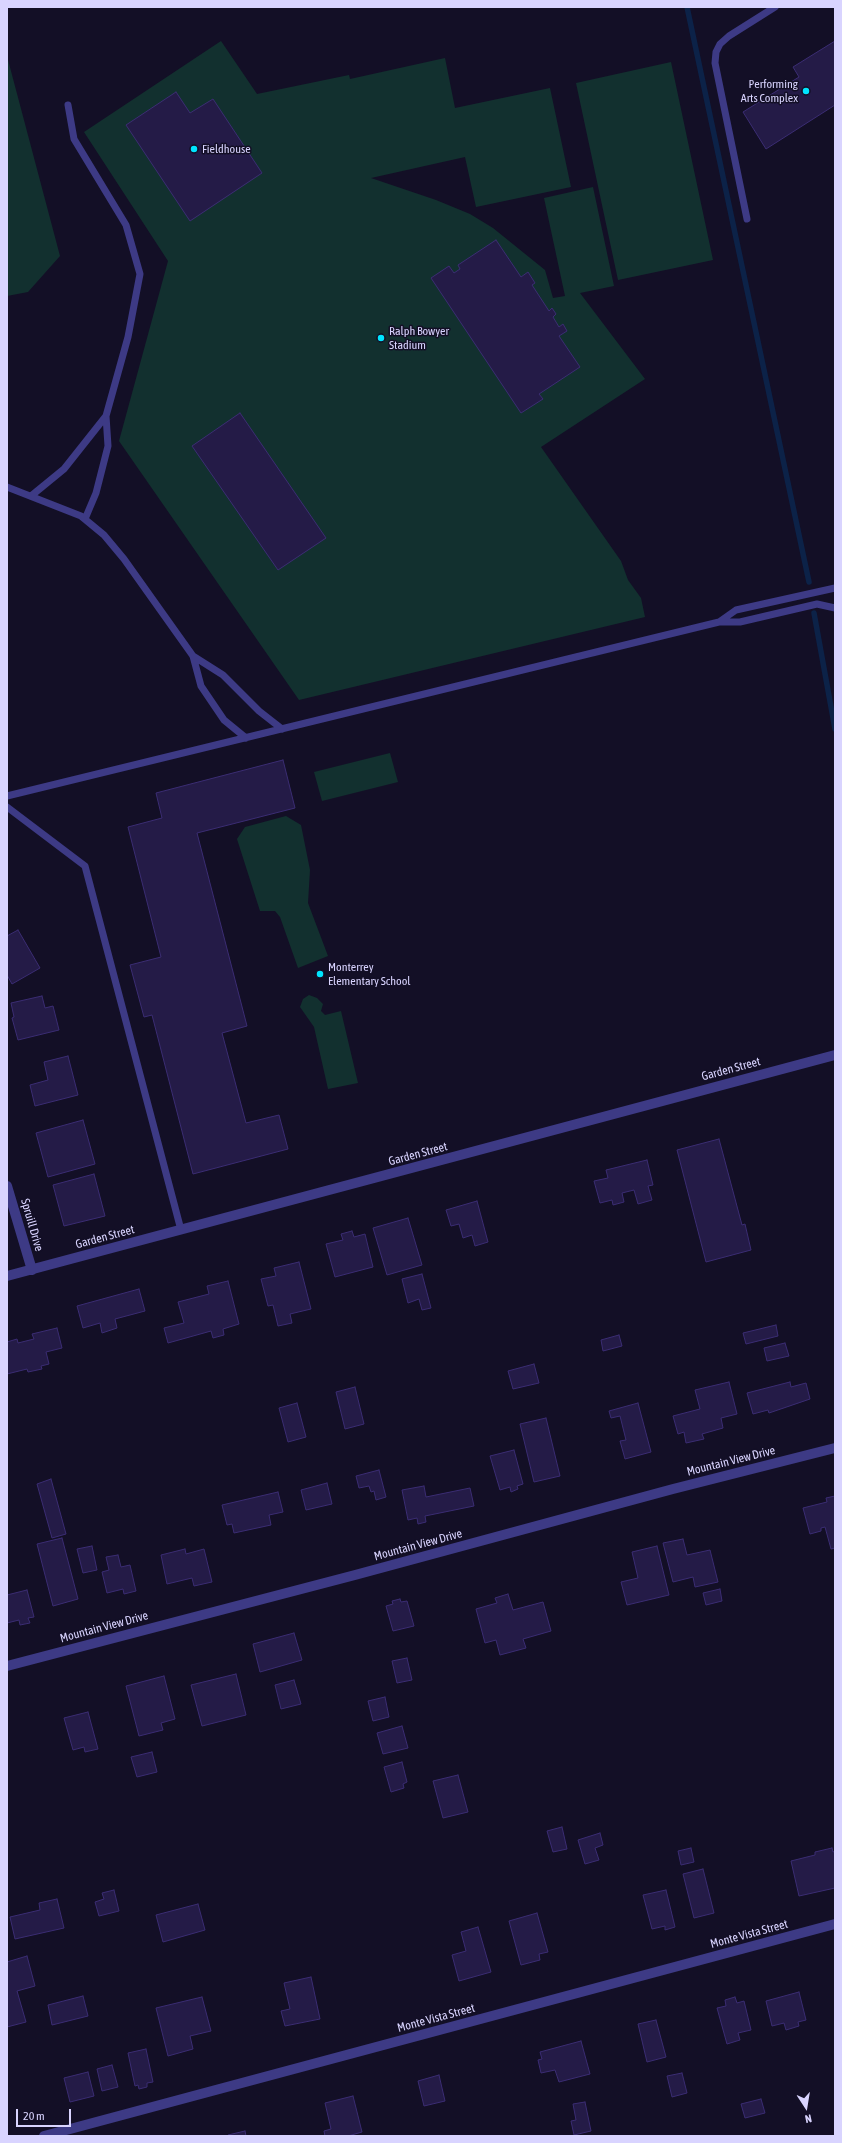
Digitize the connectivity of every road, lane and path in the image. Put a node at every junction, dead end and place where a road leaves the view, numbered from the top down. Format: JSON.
{"nodes":[{"id":1,"x":775,"y":7,"type":"edge"},
{"id":2,"x":68,"y":105,"type":"dead end"},
{"id":3,"x":747,"y":219,"type":"dead end"},
{"id":4,"x":106,"y":416,"type":"junction"},
{"id":5,"x":7,"y":487,"type":"edge"},
{"id":6,"x":32,"y":496,"type":"junction"},
{"id":7,"x":85,"y":519,"type":"junction"},
{"id":8,"x":835,"y":588,"type":"edge"},
{"id":9,"x":835,"y":608,"type":"edge"},
{"id":10,"x":719,"y":622,"type":"junction"},
{"id":11,"x":193,"y":656,"type":"junction"},
{"id":12,"x":282,"y":729,"type":"junction"},
{"id":13,"x":246,"y":738,"type":"junction"},
{"id":14,"x":7,"y":796,"type":"edge"},
{"id":15,"x":7,"y":807,"type":"edge"},
{"id":16,"x":835,"y":1055,"type":"edge"},
{"id":17,"x":7,"y":1186,"type":"edge"},
{"id":18,"x":181,"y":1230,"type":"junction"},
{"id":19,"x":32,"y":1270,"type":"junction"},
{"id":20,"x":7,"y":1276,"type":"edge"},
{"id":21,"x":835,"y":1448,"type":"edge"},
{"id":22,"x":7,"y":1666,"type":"edge"},
{"id":23,"x":835,"y":1924,"type":"edge"},
{"id":24,"x":44,"y":2136,"type":"edge"}],
"edges":[{"from":1,"to":3,"type":"lane"},
{"from":2,"to":4,"type":"lane"},
{"from":4,"to":6,"type":"lane"},
{"from":4,"to":7,"type":"lane"},
{"from":5,"to":6,"type":"lane"},
{"from":6,"to":7,"type":"lane"},
{"from":7,"to":11,"type":"lane"},
{"from":8,"to":10,"type":"lane"},
{"from":9,"to":10,"type":"lane"},
{"from":10,"to":12,"type":"lane"},
{"from":11,"to":12,"type":"lane"},
{"from":11,"to":13,"type":"lane"},
{"from":12,"to":13,"type":"lane"},
{"from":13,"to":14,"type":"lane"},
{"from":15,"to":18,"type":"lane"},
{"from":16,"to":18,"type":"street","name":"Garden Street"},
{"from":17,"to":19,"type":"street","name":"Spruill Drive"},
{"from":18,"to":19,"type":"street","name":"Garden Street"},
{"from":19,"to":20,"type":"street","name":"Garden Street"},
{"from":21,"to":22,"type":"street","name":"Mountain View Drive"},
{"from":23,"to":24,"type":"street","name":"Monte Vista Street"}]}
